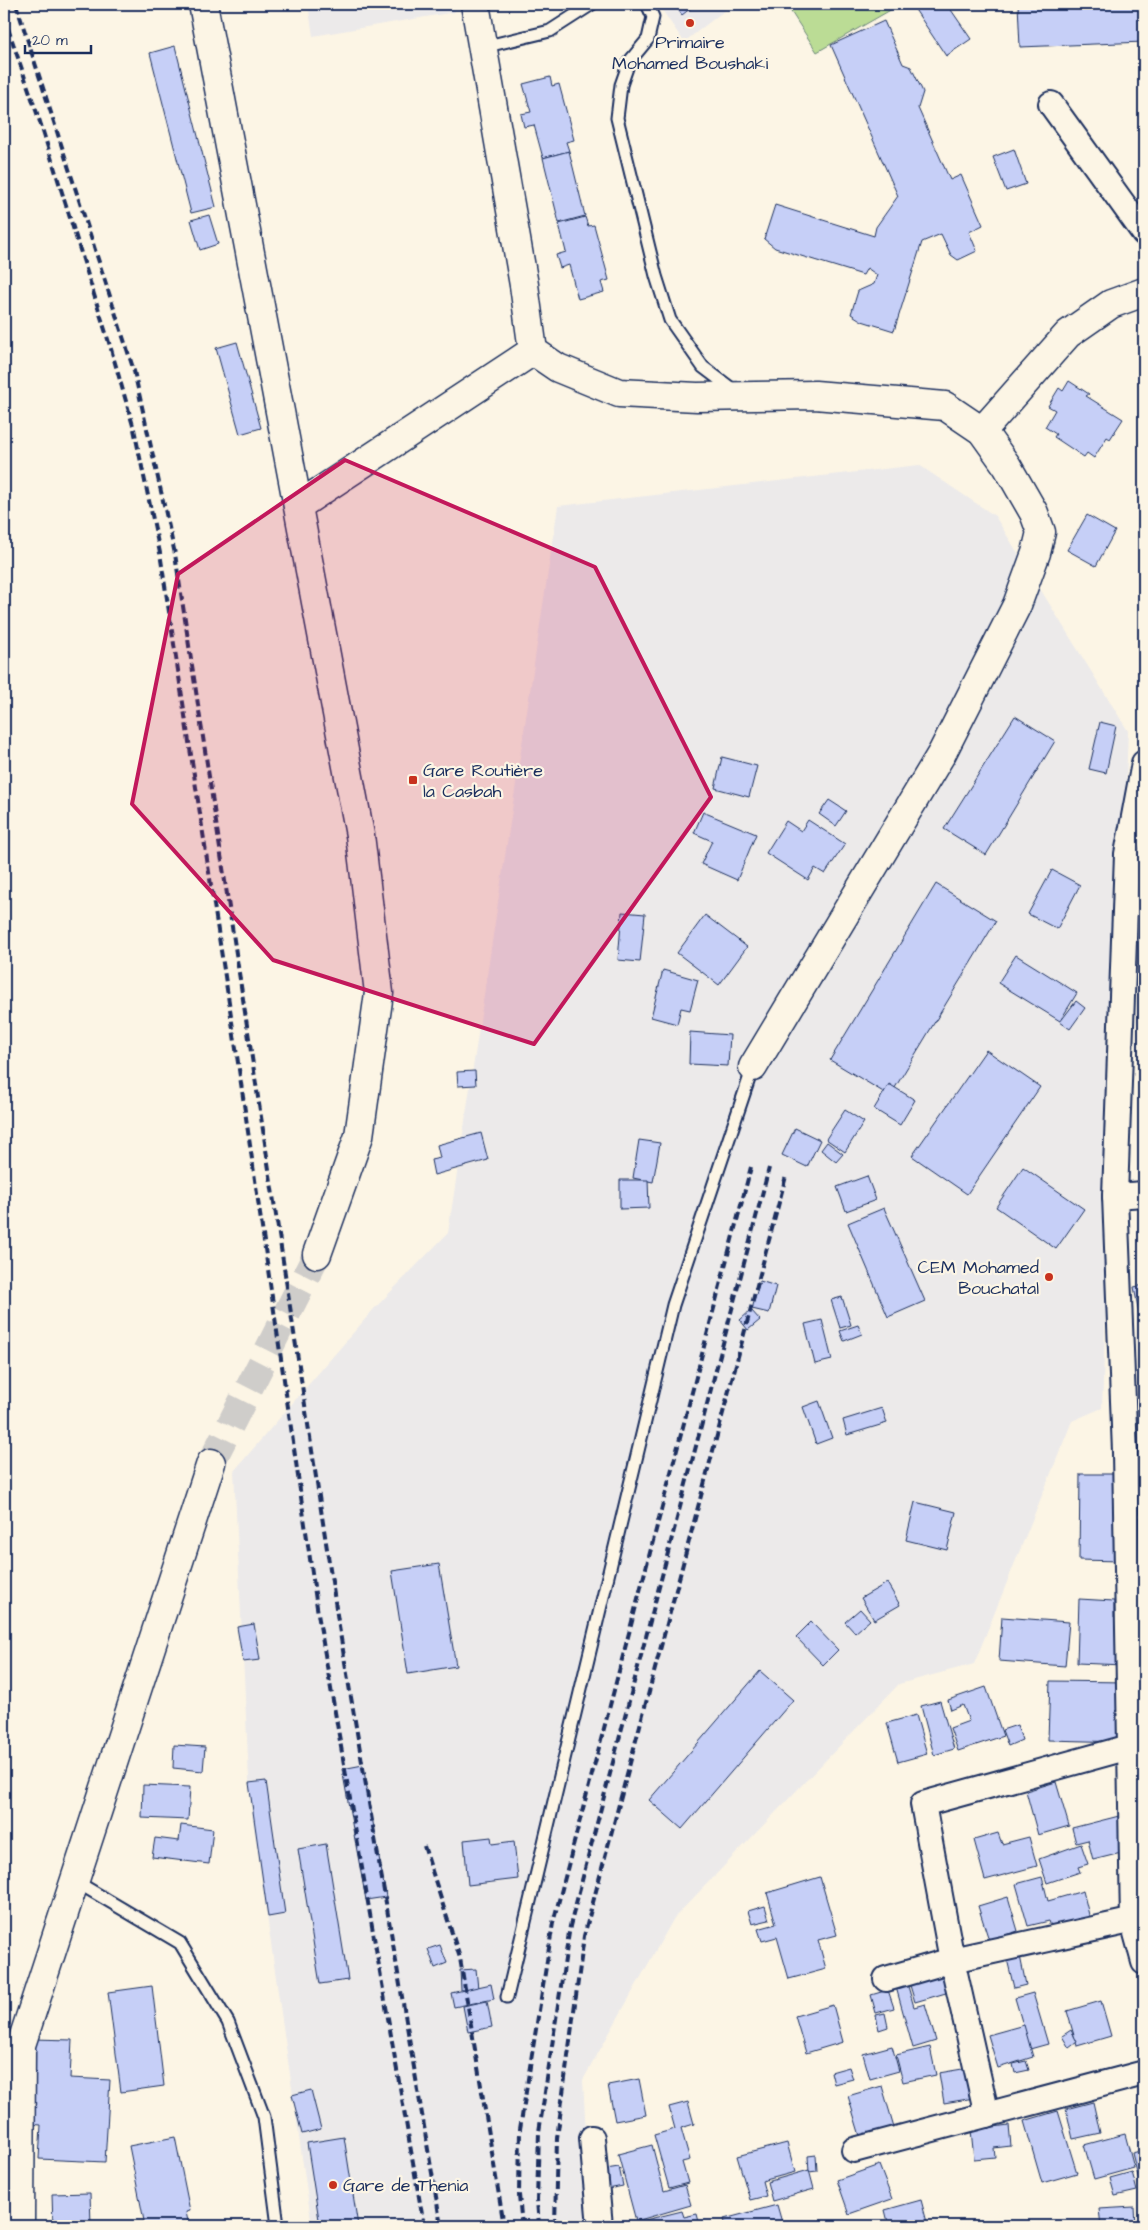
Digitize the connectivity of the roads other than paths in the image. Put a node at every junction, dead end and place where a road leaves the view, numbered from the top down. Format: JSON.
{"nodes":[{"id":1,"x":203,"y":4,"type":"edge"},
{"id":2,"x":475,"y":4,"type":"edge"},
{"id":3,"x":592,"y":4,"type":"edge"},
{"id":4,"x":647,"y":4,"type":"edge"},
{"id":5,"x":483,"y":47,"type":"junction"},
{"id":6,"x":1051,"y":104,"type":"dead end"},
{"id":7,"x":1144,"y":233,"type":"edge"},
{"id":8,"x":1144,"y":292,"type":"edge"},
{"id":9,"x":533,"y":351,"type":"junction"},
{"id":10,"x":741,"y":396,"type":"junction"},
{"id":11,"x":982,"y":431,"type":"junction"},
{"id":12,"x":298,"y":506,"type":"junction"},
{"id":13,"x":1144,"y":763,"type":"edge"},
{"id":14,"x":753,"y":1067,"type":"joint"},
{"id":15,"x":1144,"y":1194,"type":"edge"},
{"id":16,"x":1115,"y":1196,"type":"junction"},
{"id":17,"x":317,"y":1254,"type":"tunnel mouth"},
{"id":18,"x":1135,"y":1454,"type":"edge"},
{"id":19,"x":211,"y":1463,"type":"tunnel mouth"},
{"id":20,"x":1135,"y":1588,"type":"edge"},
{"id":21,"x":1137,"y":1745,"type":"edge"},
{"id":22,"x":75,"y":1881,"type":"junction"},
{"id":23,"x":1139,"y":1920,"type":"edge"},
{"id":24,"x":952,"y":1960,"type":"junction"},
{"id":25,"x":1144,"y":1962,"type":"edge"},
{"id":26,"x":886,"y":1979,"type":"dead end"},
{"id":27,"x":507,"y":1997,"type":"dead end"},
{"id":28,"x":1144,"y":2073,"type":"edge"},
{"id":29,"x":986,"y":2115,"type":"junction"},
{"id":30,"x":592,"y":2138,"type":"dead end"},
{"id":31,"x":854,"y":2150,"type":"dead end"},
{"id":32,"x":4,"y":2214,"type":"edge"},
{"id":33,"x":10,"y":2226,"type":"edge"},
{"id":34,"x":20,"y":2226,"type":"edge"},
{"id":35,"x":278,"y":2226,"type":"edge"},
{"id":36,"x":600,"y":2226,"type":"edge"}],
"edges":[{"from":1,"to":12,"type":"main road"},
{"from":2,"to":5,"type":"main road"},
{"from":3,"to":5,"type":"lane"},
{"from":4,"to":10,"type":"lane"},
{"from":5,"to":9,"type":"main road"},
{"from":6,"to":7,"type":"street"},
{"from":8,"to":11,"type":"main road"},
{"from":9,"to":10,"type":"main road"},
{"from":9,"to":12,"type":"main road"},
{"from":10,"to":11,"type":"main road"},
{"from":11,"to":14,"type":"main road"},
{"from":12,"to":17,"type":"main road"},
{"from":13,"to":16,"type":"street"},
{"from":14,"to":27,"type":"lane"},
{"from":15,"to":16,"type":"street"},
{"from":16,"to":18,"type":"street"},
{"from":18,"to":20,"type":"street"},
{"from":19,"to":22,"type":"main road"},
{"from":20,"to":21,"type":"street"},
{"from":21,"to":23,"type":"street"},
{"from":21,"to":24,"type":"street"},
{"from":22,"to":34,"type":"main road"},
{"from":22,"to":35,"type":"lane"},
{"from":23,"to":24,"type":"street"},
{"from":23,"to":25,"type":"street"},
{"from":24,"to":26,"type":"street"},
{"from":24,"to":29,"type":"street"},
{"from":28,"to":29,"type":"street"},
{"from":29,"to":31,"type":"street"},
{"from":30,"to":36,"type":"street"},
{"from":32,"to":33,"type":"street"}]}
